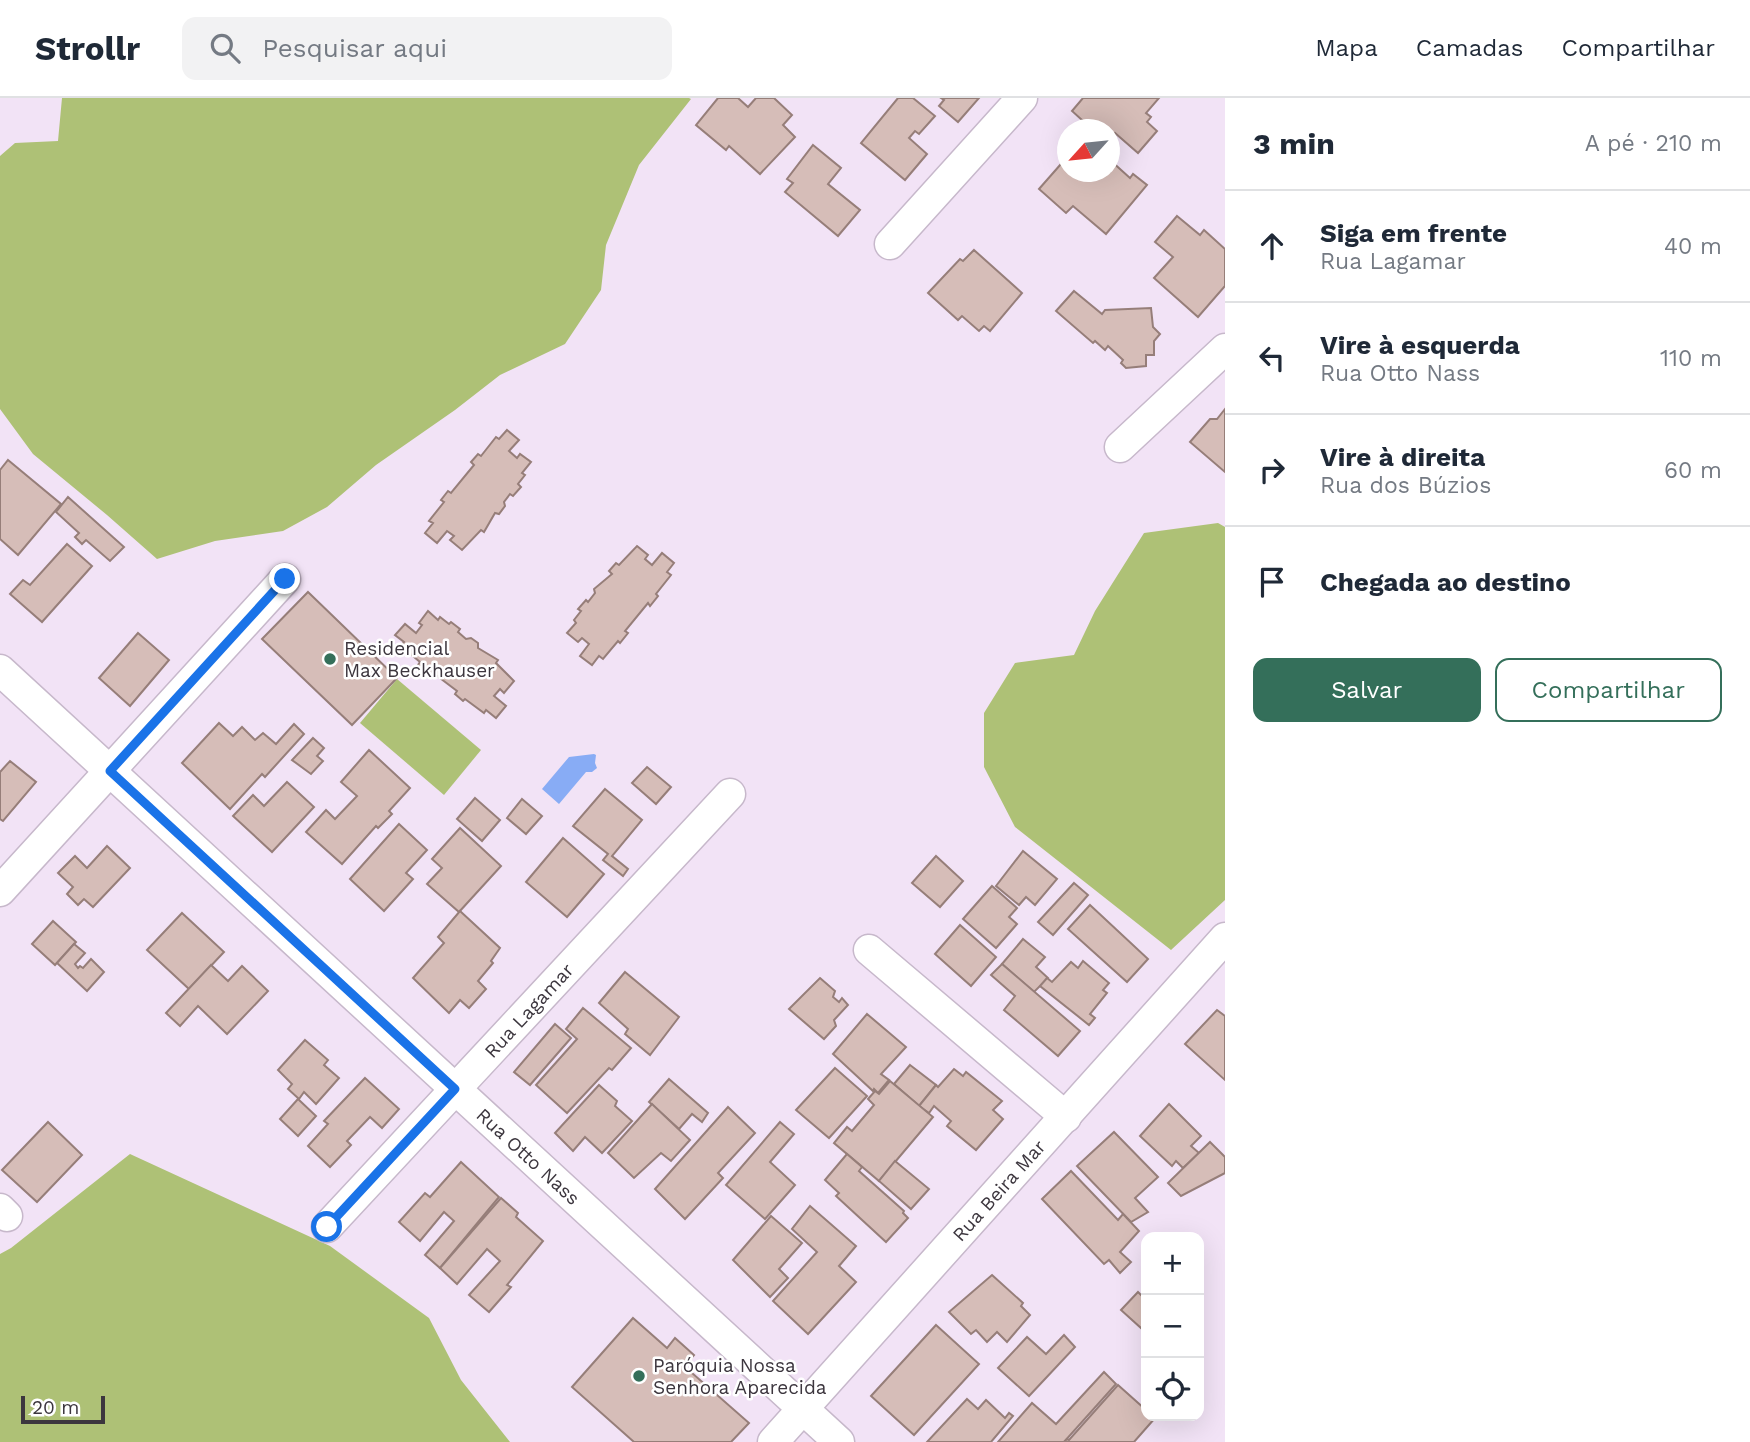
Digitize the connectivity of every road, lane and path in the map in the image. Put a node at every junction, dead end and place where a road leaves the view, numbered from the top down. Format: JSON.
{"nodes":[{"id":1,"x":1022,"y":98,"type":"edge"},
{"id":2,"x":890,"y":244,"type":"dead end"},
{"id":3,"x":1225,"y":348,"type":"edge"},
{"id":4,"x":1120,"y":447,"type":"dead end"},
{"id":5,"x":285,"y":579,"type":"dead end"},
{"id":6,"x":0,"y":670,"type":"edge"},
{"id":7,"x":110,"y":771,"type":"junction"},
{"id":8,"x":730,"y":794,"type":"dead end"},
{"id":9,"x":0,"y":891,"type":"edge"},
{"id":10,"x":1225,"y":938,"type":"edge"},
{"id":11,"x":869,"y":950,"type":"dead end"},
{"id":12,"x":455,"y":1089,"type":"junction"},
{"id":13,"x":1066,"y":1117,"type":"junction"},
{"id":14,"x":327,"y":1227,"type":"dead end"},
{"id":15,"x":803,"y":1409,"type":"junction"},
{"id":16,"x":773,"y":1442,"type":"edge"},
{"id":17,"x":839,"y":1442,"type":"edge"}],
"edges":[{"from":1,"to":2,"type":"street"},
{"from":3,"to":4,"type":"street"},
{"from":5,"to":7,"type":"street"},
{"from":6,"to":7,"type":"street","name":"Rua Otto Nass"},
{"from":7,"to":9,"type":"street"},
{"from":7,"to":12,"type":"street","name":"Rua Otto Nass"},
{"from":8,"to":12,"type":"street","name":"Rua Lagamar"},
{"from":10,"to":13,"type":"street","name":"Rua Beira Mar"},
{"from":11,"to":13,"type":"street"},
{"from":12,"to":14,"type":"street","name":"Rua Lagamar"},
{"from":12,"to":15,"type":"street","name":"Rua Otto Nass"},
{"from":13,"to":15,"type":"street","name":"Rua Beira Mar"},
{"from":15,"to":16,"type":"street","name":"Rua Beira Mar"},
{"from":15,"to":17,"type":"street","name":"Rua Otto Nass"}]}
